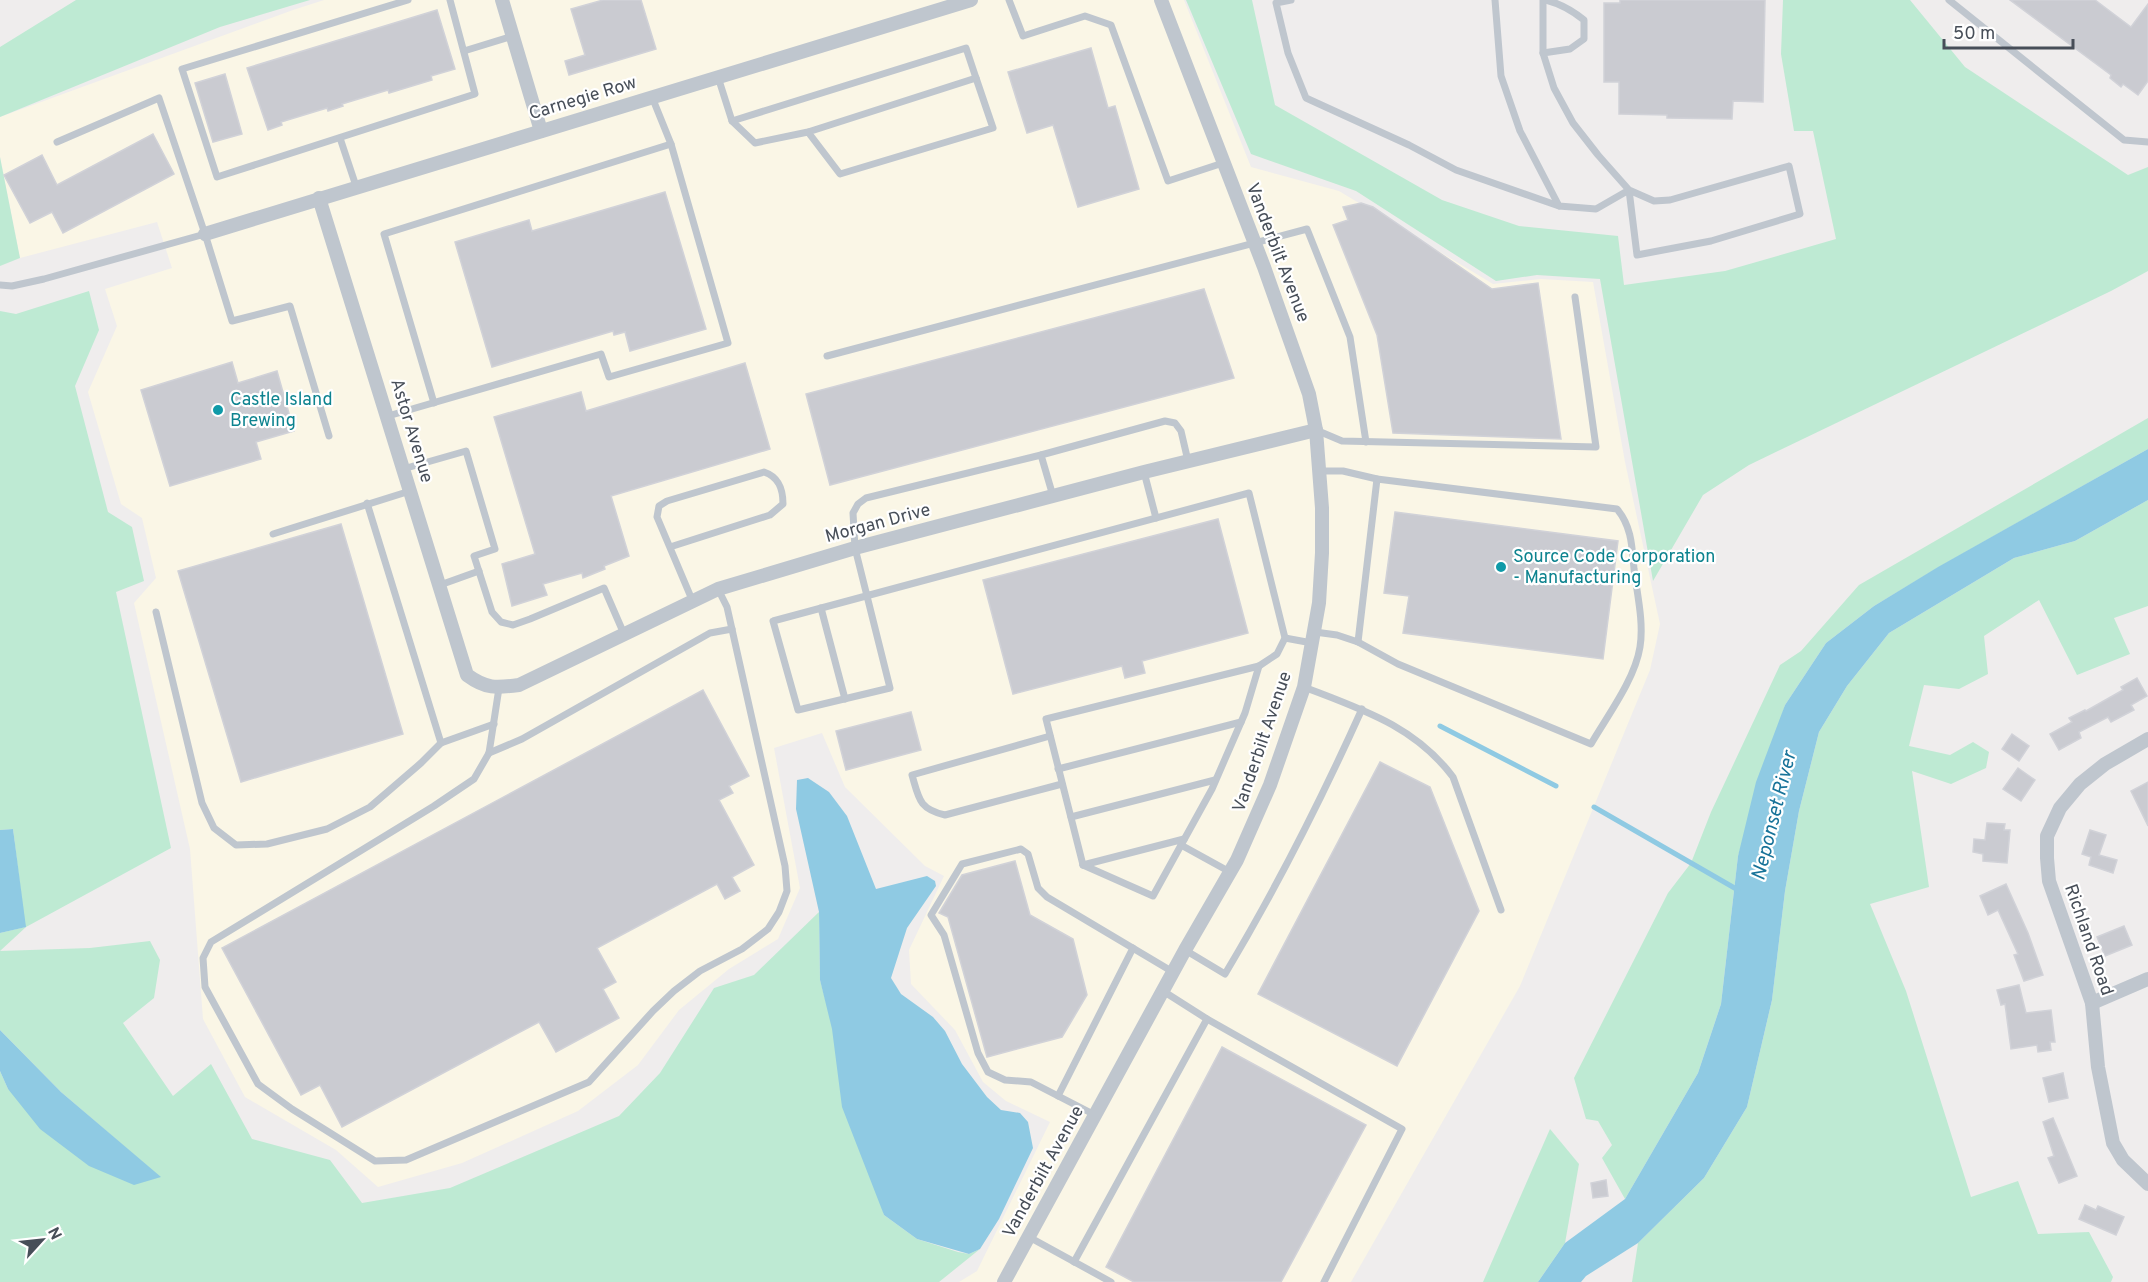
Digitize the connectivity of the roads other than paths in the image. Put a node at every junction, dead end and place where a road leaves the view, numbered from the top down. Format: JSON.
{"nodes":[{"id":1,"x":408,"y":0,"type":"edge"},
{"id":2,"x":450,"y":0,"type":"edge"},
{"id":3,"x":502,"y":0,"type":"edge"},
{"id":4,"x":1009,"y":0,"type":"edge"},
{"id":5,"x":1161,"y":0,"type":"edge"},
{"id":6,"x":1291,"y":0,"type":"edge"},
{"id":7,"x":1495,"y":0,"type":"edge"},
{"id":8,"x":1544,"y":0,"type":"edge"},
{"id":9,"x":1949,"y":0,"type":"edge"},
{"id":10,"x":966,"y":1,"type":"edge"},
{"id":11,"x":513,"y":36,"type":"junction"},
{"id":12,"x":464,"y":51,"type":"junction"},
{"id":13,"x":1543,"y":53,"type":"junction"},
{"id":14,"x":718,"y":77,"type":"junction"},
{"id":15,"x":976,"y":78,"type":"junction"},
{"id":16,"x":651,"y":98,"type":"junction"},
{"id":17,"x":732,"y":121,"type":"junction"},
{"id":18,"x":541,"y":131,"type":"junction"},
{"id":19,"x":808,"y":132,"type":"junction"},
{"id":20,"x":340,"y":138,"type":"junction"},
{"id":21,"x":57,"y":142,"type":"dead end"},
{"id":22,"x":2148,"y":142,"type":"edge"},
{"id":23,"x":671,"y":144,"type":"junction"},
{"id":24,"x":1223,"y":164,"type":"junction"},
{"id":25,"x":356,"y":186,"type":"junction"},
{"id":26,"x":1629,"y":190,"type":"junction"},
{"id":27,"x":319,"y":198,"type":"junction"},
{"id":28,"x":1559,"y":206,"type":"junction"},
{"id":29,"x":205,"y":234,"type":"junction"},
{"id":30,"x":1254,"y":242,"type":"junction"},
{"id":31,"x":0,"y":285,"type":"edge"},
{"id":32,"x":1575,"y":297,"type":"dead end"},
{"id":33,"x":827,"y":356,"type":"dead end"},
{"id":34,"x":434,"y":403,"type":"junction"},
{"id":35,"x":387,"y":416,"type":"junction"},
{"id":36,"x":1316,"y":430,"type":"junction"},
{"id":37,"x":329,"y":436,"type":"dead end"},
{"id":38,"x":1366,"y":442,"type":"junction"},
{"id":39,"x":1041,"y":454,"type":"junction"},
{"id":40,"x":1188,"y":461,"type":"junction"},
{"id":41,"x":404,"y":469,"type":"junction"},
{"id":42,"x":1319,"y":471,"type":"junction"},
{"id":43,"x":1144,"y":472,"type":"junction"},
{"id":44,"x":1377,"y":479,"type":"junction"},
{"id":45,"x":410,"y":491,"type":"junction"},
{"id":46,"x":1053,"y":496,"type":"junction"},
{"id":47,"x":367,"y":503,"type":"junction"},
{"id":48,"x":1156,"y":518,"type":"junction"},
{"id":49,"x":273,"y":534,"type":"dead end"},
{"id":50,"x":670,"y":547,"type":"junction"},
{"id":51,"x":855,"y":548,"type":"junction"},
{"id":52,"x":479,"y":571,"type":"junction"},
{"id":53,"x":440,"y":585,"type":"junction"},
{"id":54,"x":718,"y":589,"type":"junction"},
{"id":55,"x":866,"y":596,"type":"junction"},
{"id":56,"x":693,"y":602,"type":"junction"},
{"id":57,"x":821,"y":608,"type":"junction"},
{"id":58,"x":156,"y":612,"type":"dead end"},
{"id":59,"x":732,"y":629,"type":"junction"},
{"id":60,"x":624,"y":634,"type":"junction"},
{"id":61,"x":1314,"y":637,"type":"junction"},
{"id":62,"x":1285,"y":638,"type":"junction"},
{"id":63,"x":1358,"y":642,"type":"junction"},
{"id":64,"x":1259,"y":666,"type":"junction"},
{"id":65,"x":1304,"y":687,"type":"junction"},
{"id":66,"x":499,"y":688,"type":"junction"},
{"id":67,"x":845,"y":699,"type":"junction"},
{"id":68,"x":1362,"y":709,"type":"junction"},
{"id":69,"x":1241,"y":722,"type":"junction"},
{"id":70,"x":494,"y":724,"type":"junction"},
{"id":71,"x":1050,"y":736,"type":"junction"},
{"id":72,"x":2148,"y":739,"type":"edge"},
{"id":73,"x":441,"y":743,"type":"junction"},
{"id":74,"x":489,"y":753,"type":"junction"},
{"id":75,"x":1058,"y":769,"type":"junction"},
{"id":76,"x":1215,"y":780,"type":"junction"},
{"id":77,"x":1062,"y":784,"type":"junction"},
{"id":78,"x":1071,"y":817,"type":"junction"},
{"id":79,"x":1182,"y":842,"type":"junction"},
{"id":80,"x":1083,"y":865,"type":"junction"},
{"id":81,"x":1230,"y":872,"type":"junction"},
{"id":82,"x":1501,"y":910,"type":"dead end"},
{"id":83,"x":1133,"y":948,"type":"junction"},
{"id":84,"x":1185,"y":950,"type":"junction"},
{"id":85,"x":1173,"y":972,"type":"junction"},
{"id":86,"x":2148,"y":979,"type":"edge"},
{"id":87,"x":1163,"y":991,"type":"junction"},
{"id":88,"x":2092,"y":1003,"type":"junction"},
{"id":89,"x":1207,"y":1019,"type":"junction"},
{"id":90,"x":1058,"y":1096,"type":"junction"},
{"id":91,"x":1095,"y":1115,"type":"junction"},
{"id":92,"x":2148,"y":1184,"type":"edge"},
{"id":93,"x":1029,"y":1237,"type":"junction"},
{"id":94,"x":1074,"y":1262,"type":"junction"},
{"id":95,"x":1004,"y":1282,"type":"edge"},
{"id":96,"x":1111,"y":1282,"type":"edge"},
{"id":97,"x":1323,"y":1282,"type":"edge"}],
"edges":[{"from":1,"to":20,"type":"lane"},
{"from":2,"to":12,"type":"lane"},
{"from":3,"to":11,"type":"street"},
{"from":4,"to":24,"type":"lane"},
{"from":5,"to":24,"type":"street","name":"Vanderbilt Avenue"},
{"from":6,"to":28,"type":"lane"},
{"from":7,"to":28,"type":"lane"},
{"from":8,"to":13,"type":"lane"},
{"from":8,"to":13,"type":"lane"},
{"from":9,"to":22,"type":"lane"},
{"from":10,"to":14,"type":"street","name":"Carnegie Row"},
{"from":11,"to":12,"type":"lane"},
{"from":11,"to":18,"type":"street"},
{"from":12,"to":20,"type":"lane"},
{"from":13,"to":26,"type":"lane"},
{"from":14,"to":16,"type":"street","name":"Carnegie Row"},
{"from":14,"to":17,"type":"lane"},
{"from":15,"to":17,"type":"lane"},
{"from":15,"to":19,"type":"lane"},
{"from":15,"to":19,"type":"lane"},
{"from":16,"to":18,"type":"street","name":"Carnegie Row"},
{"from":16,"to":23,"type":"lane"},
{"from":17,"to":19,"type":"lane"},
{"from":18,"to":25,"type":"street","name":"Carnegie Row"},
{"from":20,"to":25,"type":"lane"},
{"from":21,"to":29,"type":"lane"},
{"from":23,"to":34,"type":"lane"},
{"from":23,"to":34,"type":"lane"},
{"from":24,"to":30,"type":"street","name":"Vanderbilt Avenue"},
{"from":25,"to":27,"type":"street","name":"Carnegie Row"},
{"from":26,"to":26,"type":"lane"},
{"from":26,"to":28,"type":"lane"},
{"from":27,"to":29,"type":"street","name":"Carnegie Row"},
{"from":27,"to":35,"type":"street","name":"Astor Avenue"},
{"from":29,"to":31,"type":"lane"},
{"from":29,"to":37,"type":"lane"},
{"from":30,"to":33,"type":"lane"},
{"from":30,"to":36,"type":"street","name":"Vanderbilt Avenue"},
{"from":30,"to":38,"type":"lane"},
{"from":32,"to":38,"type":"lane"},
{"from":34,"to":35,"type":"lane"},
{"from":35,"to":41,"type":"street","name":"Astor Avenue"},
{"from":36,"to":38,"type":"lane"},
{"from":36,"to":40,"type":"street","name":"Morgan Drive"},
{"from":36,"to":42,"type":"street","name":"Vanderbilt Avenue"},
{"from":39,"to":40,"type":"lane"},
{"from":39,"to":46,"type":"lane"},
{"from":39,"to":51,"type":"lane"},
{"from":40,"to":43,"type":"street","name":"Morgan Drive"},
{"from":41,"to":45,"type":"street","name":"Astor Avenue"},
{"from":41,"to":52,"type":"lane"},
{"from":42,"to":44,"type":"lane"},
{"from":42,"to":61,"type":"street","name":"Vanderbilt Avenue"},
{"from":43,"to":46,"type":"street","name":"Morgan Drive"},
{"from":43,"to":48,"type":"lane"},
{"from":44,"to":63,"type":"lane"},
{"from":44,"to":63,"type":"lane"},
{"from":45,"to":47,"type":"lane"},
{"from":45,"to":53,"type":"street","name":"Astor Avenue"},
{"from":46,"to":51,"type":"street","name":"Morgan Drive"},
{"from":47,"to":49,"type":"lane"},
{"from":47,"to":73,"type":"lane"},
{"from":48,"to":55,"type":"lane"},
{"from":48,"to":62,"type":"lane"},
{"from":50,"to":50,"type":"lane"},
{"from":50,"to":56,"type":"lane"},
{"from":51,"to":54,"type":"street","name":"Morgan Drive"},
{"from":51,"to":55,"type":"lane"},
{"from":52,"to":53,"type":"lane"},
{"from":52,"to":60,"type":"lane"},
{"from":53,"to":66,"type":"street","name":"Astor Avenue"},
{"from":54,"to":56,"type":"street","name":"Morgan Drive"},
{"from":54,"to":59,"type":"lane"},
{"from":55,"to":57,"type":"lane"},
{"from":55,"to":67,"type":"lane"},
{"from":56,"to":60,"type":"street","name":"Morgan Drive"},
{"from":57,"to":67,"type":"lane"},
{"from":57,"to":67,"type":"lane"},
{"from":58,"to":73,"type":"lane"},
{"from":59,"to":74,"type":"lane"},
{"from":59,"to":74,"type":"lane"},
{"from":60,"to":66,"type":"street","name":"Morgan Drive"},
{"from":61,"to":62,"type":"lane"},
{"from":61,"to":63,"type":"lane"},
{"from":61,"to":65,"type":"street","name":"Vanderbilt Avenue"},
{"from":62,"to":64,"type":"lane"},
{"from":64,"to":69,"type":"lane"},
{"from":64,"to":71,"type":"lane"},
{"from":65,"to":68,"type":"lane"},
{"from":65,"to":81,"type":"street","name":"Vanderbilt Avenue"},
{"from":66,"to":70,"type":"lane"},
{"from":68,"to":82,"type":"lane"},
{"from":68,"to":84,"type":"lane"},
{"from":69,"to":75,"type":"lane"},
{"from":69,"to":76,"type":"lane"},
{"from":70,"to":73,"type":"lane"},
{"from":70,"to":74,"type":"lane"},
{"from":71,"to":75,"type":"lane"},
{"from":71,"to":77,"type":"lane"},
{"from":72,"to":88,"type":"street","name":"Richland Road"},
{"from":75,"to":77,"type":"lane"},
{"from":76,"to":78,"type":"lane"},
{"from":76,"to":79,"type":"lane"},
{"from":77,"to":78,"type":"lane"},
{"from":78,"to":80,"type":"lane"},
{"from":79,"to":80,"type":"lane"},
{"from":79,"to":80,"type":"lane"},
{"from":79,"to":81,"type":"lane"},
{"from":81,"to":84,"type":"street","name":"Vanderbilt Avenue"},
{"from":83,"to":85,"type":"lane"},
{"from":83,"to":90,"type":"lane"},
{"from":83,"to":90,"type":"lane"},
{"from":84,"to":85,"type":"street","name":"Vanderbilt Avenue"},
{"from":85,"to":87,"type":"street","name":"Vanderbilt Avenue"},
{"from":86,"to":88,"type":"street"},
{"from":87,"to":89,"type":"lane"},
{"from":87,"to":91,"type":"street","name":"Vanderbilt Avenue"},
{"from":88,"to":92,"type":"street","name":"Richland Road"},
{"from":89,"to":94,"type":"lane"},
{"from":89,"to":97,"type":"lane"},
{"from":90,"to":91,"type":"lane"},
{"from":91,"to":93,"type":"street","name":"Vanderbilt Avenue"},
{"from":93,"to":94,"type":"lane"},
{"from":93,"to":95,"type":"street","name":"Vanderbilt Avenue"},
{"from":94,"to":96,"type":"lane"}]}
